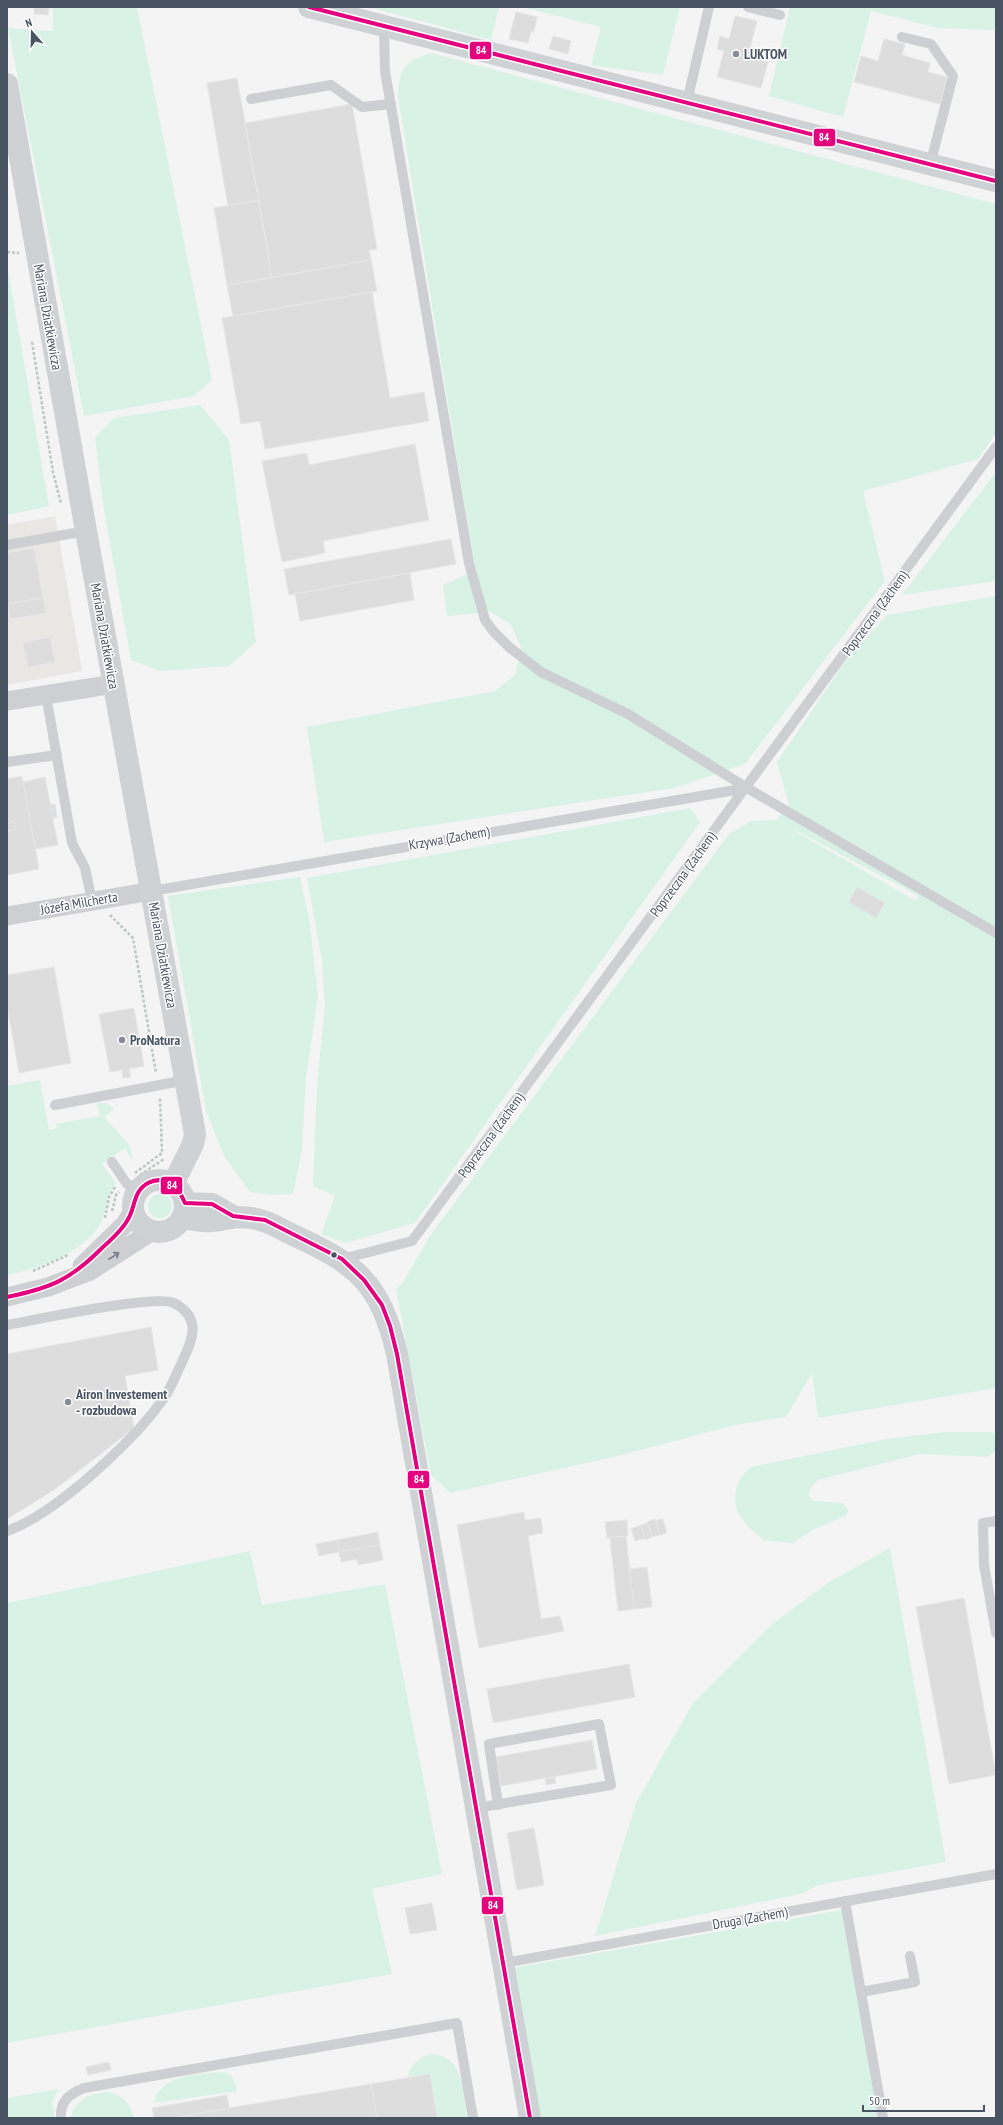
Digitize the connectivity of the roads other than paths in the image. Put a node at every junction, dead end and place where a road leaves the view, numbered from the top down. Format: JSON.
{"nodes":[{"id":1,"x":309,"y":7,"type":"edge"},
{"id":2,"x":709,"y":7,"type":"edge"},
{"id":3,"x":748,"y":7,"type":"edge"},
{"id":4,"x":357,"y":13,"type":"edge"},
{"id":5,"x":780,"y":14,"type":"dead end"},
{"id":6,"x":384,"y":27,"type":"junction"},
{"id":7,"x":902,"y":37,"type":"dead end"},
{"id":8,"x":7,"y":84,"type":"edge"},
{"id":9,"x":251,"y":99,"type":"dead end"},
{"id":10,"x":687,"y":102,"type":"junction"},
{"id":11,"x":391,"y":104,"type":"junction"},
{"id":12,"x":930,"y":165,"type":"junction"},
{"id":13,"x":996,"y":181,"type":"edge"},
{"id":14,"x":996,"y":448,"type":"edge"},
{"id":15,"x":86,"y":531,"type":"junction"},
{"id":16,"x":7,"y":545,"type":"edge"},
{"id":17,"x":114,"y":684,"type":"junction"},
{"id":18,"x":46,"y":694,"type":"junction"},
{"id":19,"x":7,"y":701,"type":"edge"},
{"id":20,"x":57,"y":755,"type":"junction"},
{"id":21,"x":7,"y":762,"type":"edge"},
{"id":22,"x":747,"y":788,"type":"junction"},
{"id":23,"x":152,"y":891,"type":"junction"},
{"id":24,"x":100,"y":900,"type":"junction"},
{"id":25,"x":7,"y":916,"type":"edge"},
{"id":26,"x":996,"y":933,"type":"edge"},
{"id":27,"x":186,"y":1080,"type":"junction"},
{"id":28,"x":55,"y":1105,"type":"dead end"},
{"id":29,"x":112,"y":1162,"type":"dead end"},
{"id":30,"x":131,"y":1184,"type":"junction"},
{"id":31,"x":173,"y":1184,"type":"junction"},
{"id":32,"x":184,"y":1210,"type":"junction"},
{"id":33,"x":133,"y":1212,"type":"junction"},
{"id":34,"x":151,"y":1232,"type":"junction"},
{"id":35,"x":342,"y":1259,"type":"junction"},
{"id":36,"x":66,"y":1279,"type":"junction"},
{"id":37,"x":7,"y":1297,"type":"edge"},
{"id":38,"x":7,"y":1325,"type":"edge"},
{"id":39,"x":996,"y":1521,"type":"edge"},
{"id":40,"x":7,"y":1531,"type":"edge"},
{"id":41,"x":996,"y":1633,"type":"edge"},
{"id":42,"x":498,"y":1805,"type":"junction"},
{"id":43,"x":476,"y":1808,"type":"junction"},
{"id":44,"x":996,"y":1874,"type":"edge"},
{"id":45,"x":845,"y":1901,"type":"junction"},
{"id":46,"x":910,"y":1956,"type":"dead end"},
{"id":47,"x":504,"y":1963,"type":"junction"},
{"id":48,"x":861,"y":1992,"type":"junction"},
{"id":49,"x":61,"y":2118,"type":"edge"},
{"id":50,"x":473,"y":2118,"type":"edge"},
{"id":51,"x":530,"y":2118,"type":"edge"},
{"id":52,"x":883,"y":2118,"type":"edge"}],
"edges":[{"from":1,"to":4,"type":"street"},
{"from":2,"to":10,"type":"lane"},
{"from":3,"to":5,"type":"lane"},
{"from":4,"to":6,"type":"street"},
{"from":6,"to":10,"type":"street"},
{"from":6,"to":11,"type":"lane"},
{"from":7,"to":12,"type":"lane"},
{"from":8,"to":15,"type":"street","name":"Mariana Dziatkiewicza"},
{"from":9,"to":11,"type":"lane"},
{"from":10,"to":12,"type":"street"},
{"from":11,"to":22,"type":"lane"},
{"from":12,"to":13,"type":"street"},
{"from":14,"to":22,"type":"lane","name":"Poprzeczna (Zachem)"},
{"from":15,"to":16,"type":"lane"},
{"from":15,"to":17,"type":"street","name":"Mariana Dziatkiewicza"},
{"from":17,"to":18,"type":"street"},
{"from":17,"to":23,"type":"street","name":"Mariana Dziatkiewicza"},
{"from":18,"to":19,"type":"street"},
{"from":18,"to":20,"type":"lane"},
{"from":20,"to":21,"type":"lane"},
{"from":20,"to":24,"type":"lane"},
{"from":22,"to":23,"type":"lane","name":"Krzywa (Zachem)"},
{"from":22,"to":26,"type":"lane"},
{"from":22,"to":35,"type":"lane","name":"Poprzeczna (Zachem)"},
{"from":23,"to":24,"type":"street","name":"Józefa Milcherta"},
{"from":23,"to":27,"type":"street","name":"Mariana Dziatkiewicza"},
{"from":24,"to":25,"type":"street","name":"Józefa Milcherta"},
{"from":27,"to":28,"type":"lane"},
{"from":27,"to":31,"type":"street","name":"Mariana Dziatkiewicza"},
{"from":29,"to":30,"type":"lane"},
{"from":30,"to":31,"type":"street"},
{"from":30,"to":33,"type":"street"},
{"from":31,"to":32,"type":"street"},
{"from":32,"to":34,"type":"street"},
{"from":32,"to":35,"type":"street"},
{"from":33,"to":34,"type":"street"},
{"from":33,"to":36,"type":"street"},
{"from":36,"to":34,"type":"street","one_way":true},
{"from":35,"to":43,"type":"street"},
{"from":36,"to":37,"type":"street"},
{"from":38,"to":40,"type":"lane"},
{"from":39,"to":41,"type":"lane"},
{"from":42,"to":42,"type":"lane"},
{"from":42,"to":43,"type":"lane"},
{"from":43,"to":47,"type":"street"},
{"from":44,"to":45,"type":"lane","name":"Druga (Zachem)"},
{"from":45,"to":47,"type":"lane","name":"Druga (Zachem)"},
{"from":45,"to":48,"type":"lane"},
{"from":46,"to":48,"type":"lane"},
{"from":47,"to":51,"type":"street"},
{"from":48,"to":52,"type":"lane"},
{"from":49,"to":50,"type":"lane"}]}
